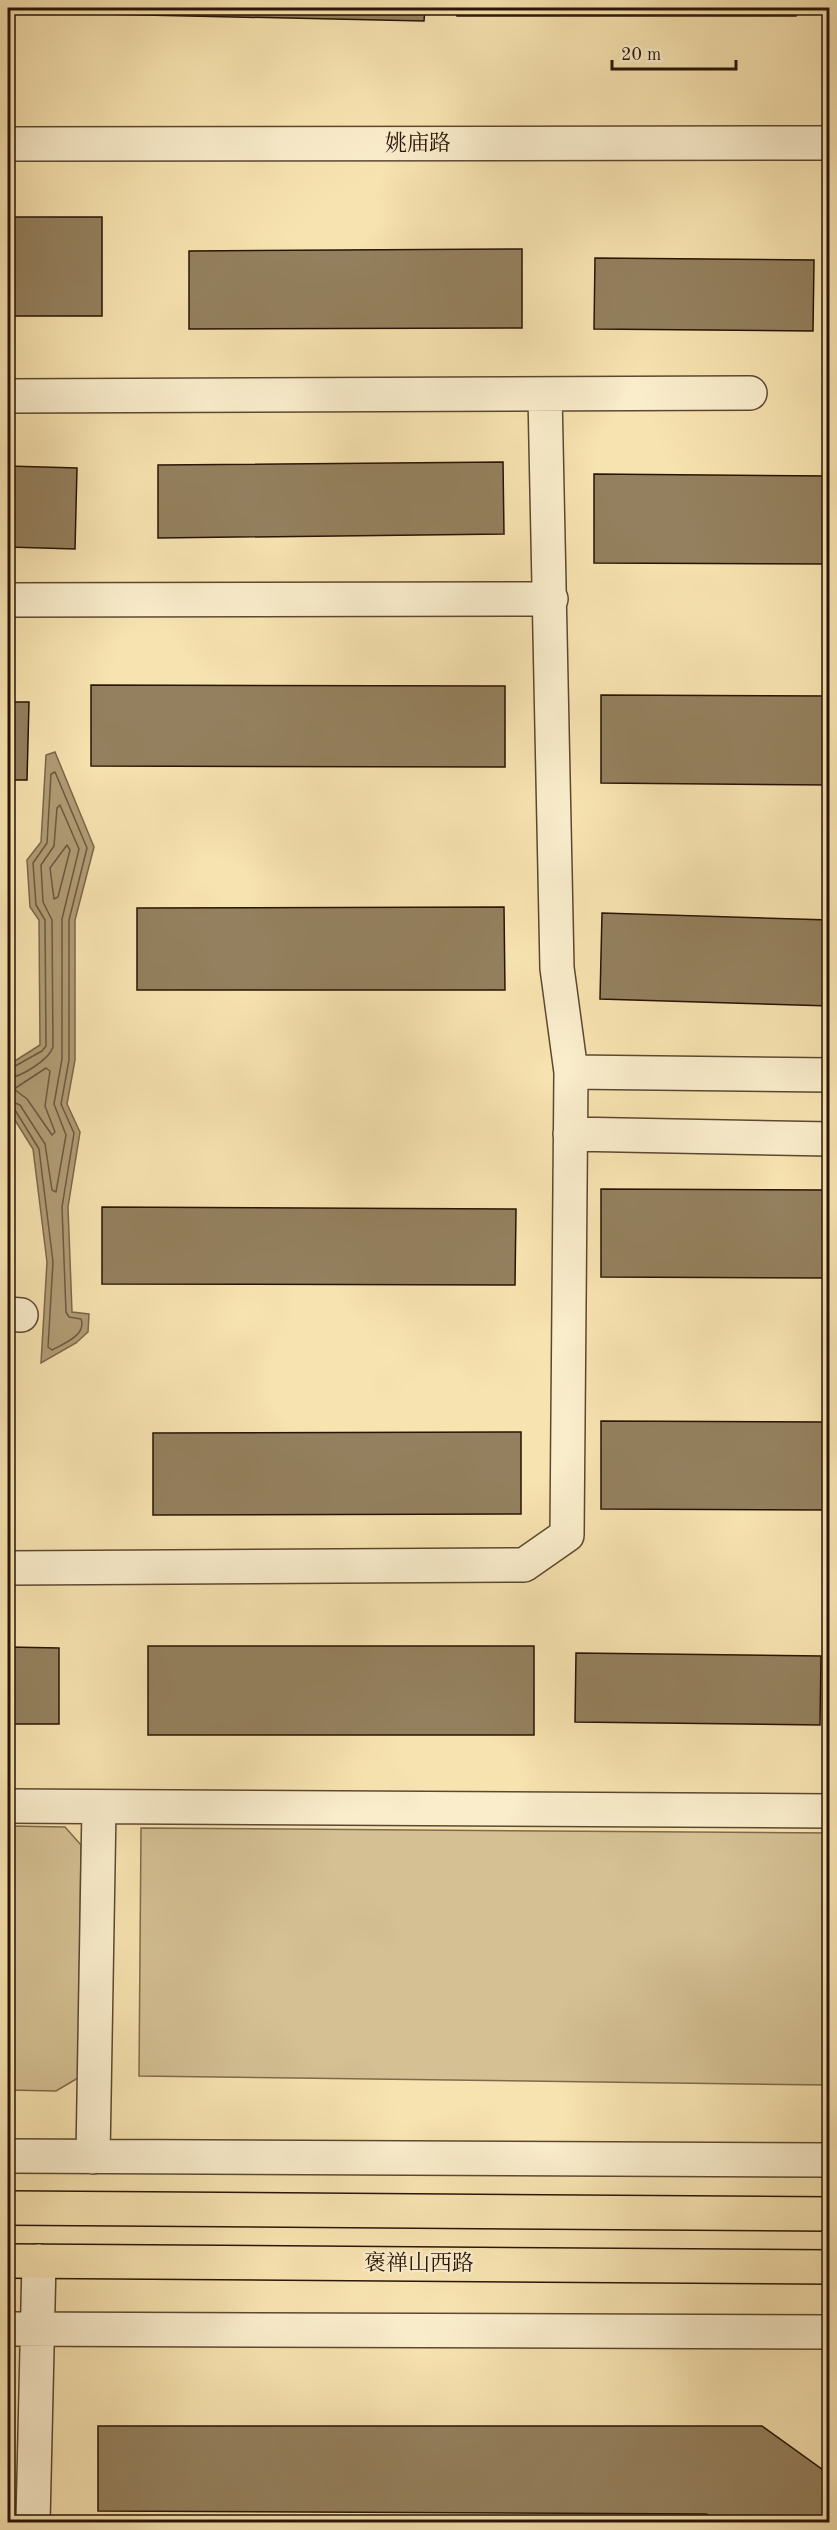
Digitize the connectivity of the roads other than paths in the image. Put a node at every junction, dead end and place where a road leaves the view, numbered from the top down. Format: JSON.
{"nodes":[{"id":1,"x":830,"y":143,"type":"edge"},
{"id":2,"x":8,"y":144,"type":"edge"},
{"id":3,"x":750,"y":393,"type":"dead end"},
{"id":4,"x":545,"y":395,"type":"junction"},
{"id":5,"x":8,"y":396,"type":"edge"},
{"id":6,"x":550,"y":599,"type":"junction"},
{"id":7,"x":8,"y":600,"type":"edge"},
{"id":8,"x":571,"y":1072,"type":"junction"},
{"id":9,"x":830,"y":1075,"type":"edge"},
{"id":10,"x":570,"y":1134,"type":"junction"},
{"id":11,"x":830,"y":1139,"type":"edge"},
{"id":12,"x":8,"y":1568,"type":"edge"},
{"id":13,"x":8,"y":1806,"type":"edge"},
{"id":14,"x":99,"y":1807,"type":"junction"},
{"id":15,"x":830,"y":1811,"type":"edge"},
{"id":16,"x":8,"y":2156,"type":"edge"},
{"id":17,"x":93,"y":2157,"type":"junction"},
{"id":18,"x":830,"y":2160,"type":"edge"},
{"id":19,"x":8,"y":2208,"type":"edge"},
{"id":20,"x":830,"y":2214,"type":"edge"},
{"id":21,"x":23,"y":2261,"type":"edge"},
{"id":22,"x":830,"y":2267,"type":"edge"},
{"id":23,"x":22,"y":2329,"type":"edge"},
{"id":24,"x":830,"y":2332,"type":"edge"},
{"id":25,"x":33,"y":2523,"type":"edge"}],
"edges":[{"from":1,"to":2,"type":"street","name":"姚庙路"},
{"from":3,"to":4,"type":"street"},
{"from":4,"to":5,"type":"street"},
{"from":4,"to":6,"type":"street"},
{"from":6,"to":7,"type":"street"},
{"from":6,"to":8,"type":"street"},
{"from":8,"to":9,"type":"street"},
{"from":8,"to":10,"type":"street"},
{"from":10,"to":11,"type":"street"},
{"from":10,"to":12,"type":"street"},
{"from":13,"to":14,"type":"street"},
{"from":14,"to":15,"type":"street"},
{"from":14,"to":17,"type":"street"},
{"from":16,"to":17,"type":"street"},
{"from":17,"to":18,"type":"street"},
{"from":19,"to":20,"type":"main road"},
{"from":21,"to":22,"type":"main road","name":"褒禅山西路"},
{"from":21,"to":23,"type":"street"},
{"from":23,"to":24,"type":"street"},
{"from":23,"to":25,"type":"street"}]}
